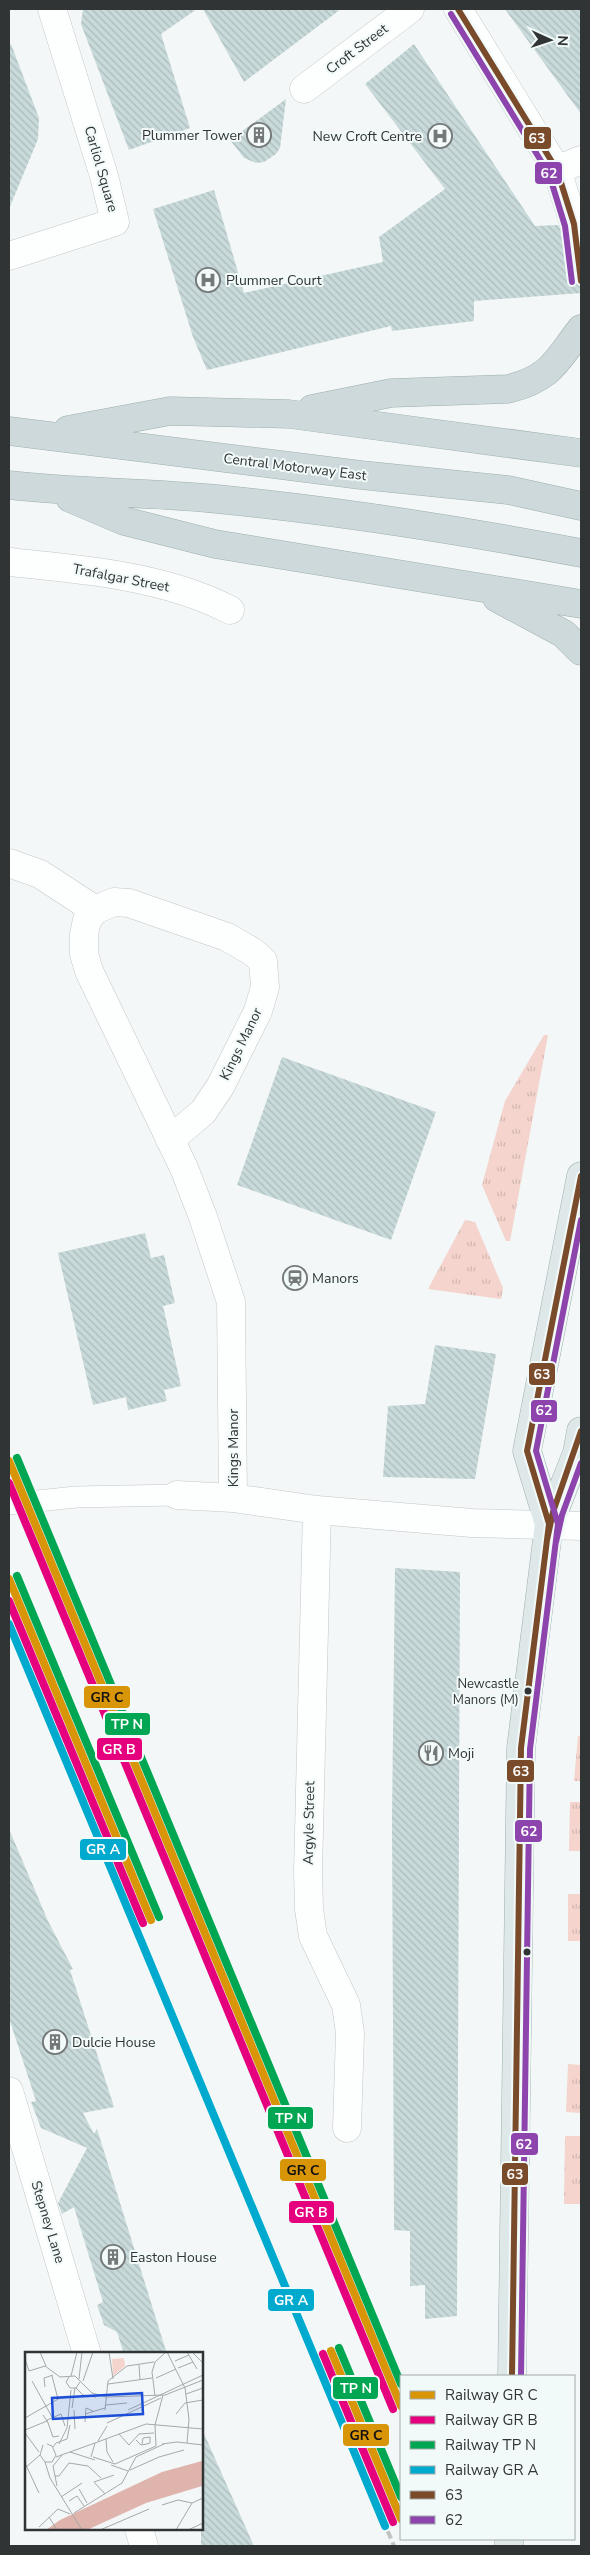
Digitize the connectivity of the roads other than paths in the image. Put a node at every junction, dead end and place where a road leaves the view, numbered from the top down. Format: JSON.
{"nodes":[{"id":1,"x":52,"y":9,"type":"edge"},
{"id":2,"x":410,"y":9,"type":"edge"},
{"id":3,"x":458,"y":9,"type":"edge"},
{"id":4,"x":304,"y":89,"type":"dead end"},
{"id":5,"x":569,"y":165,"type":"edge"},
{"id":6,"x":574,"y":224,"type":"tunnel mouth"},
{"id":7,"x":9,"y":256,"type":"edge"},
{"id":8,"x":581,"y":329,"type":"edge"},
{"id":9,"x":288,"y":414,"type":"junction"},
{"id":10,"x":9,"y":431,"type":"edge"},
{"id":11,"x":42,"y":434,"type":"junction"},
{"id":12,"x":581,"y":453,"type":"edge"},
{"id":13,"x":9,"y":485,"type":"edge"},
{"id":14,"x":53,"y":490,"type":"junction"},
{"id":15,"x":581,"y":506,"type":"edge"},
{"id":16,"x":581,"y":554,"type":"edge"},
{"id":17,"x":9,"y":562,"type":"edge"},
{"id":18,"x":478,"y":588,"type":"junction"},
{"id":19,"x":581,"y":604,"type":"edge"},
{"id":20,"x":230,"y":610,"type":"dead end"},
{"id":21,"x":581,"y":651,"type":"edge"},
{"id":22,"x":9,"y":863,"type":"edge"},
{"id":23,"x":94,"y":910,"type":"junction"},
{"id":24,"x":170,"y":1140,"type":"junction"},
{"id":25,"x":581,"y":1176,"type":"edge"},
{"id":26,"x":581,"y":1430,"type":"edge"},
{"id":27,"x":177,"y":1495,"type":"joint"},
{"id":28,"x":233,"y":1498,"type":"junction"},
{"id":29,"x":9,"y":1504,"type":"edge"},
{"id":30,"x":317,"y":1510,"type":"junction"},
{"id":31,"x":549,"y":1524,"type":"junction"},
{"id":32,"x":581,"y":1526,"type":"edge"},
{"id":33,"x":9,"y":2091,"type":"edge"},
{"id":34,"x":347,"y":2128,"type":"dead end"},
{"id":35,"x":86,"y":2352,"type":"edge"},
{"id":36,"x":512,"y":2375,"type":"edge"},
{"id":37,"x":139,"y":2530,"type":"edge"},
{"id":38,"x":144,"y":2546,"type":"edge"}],
"edges":[{"from":1,"to":7,"type":"street","name":"Carliol Square"},
{"from":2,"to":4,"type":"street","name":"Croft Street"},
{"from":3,"to":5,"type":"street"},
{"from":5,"to":6,"type":"street"},
{"from":8,"to":9,"type":"highway"},
{"from":9,"to":11,"type":"highway"},
{"from":9,"to":12,"type":"highway"},
{"from":10,"to":11,"type":"highway","name":"Central Motorway East"},
{"from":11,"to":15,"type":"highway","name":"Central Motorway East"},
{"from":13,"to":14,"type":"highway"},
{"from":14,"to":16,"type":"highway"},
{"from":14,"to":18,"type":"highway"},
{"from":17,"to":20,"type":"street","name":"Trafalgar Street"},
{"from":18,"to":19,"type":"highway"},
{"from":18,"to":21,"type":"highway"},
{"from":22,"to":23,"type":"street"},
{"from":23,"to":24,"type":"street","name":"Kings Manor"},
{"from":23,"to":24,"type":"street","name":"Kings Manor"},
{"from":24,"to":28,"type":"street","name":"Kings Manor"},
{"from":25,"to":31,"type":"main road"},
{"from":26,"to":31,"type":"main road"},
{"from":27,"to":28,"type":"street"},
{"from":27,"to":29,"type":"street"},
{"from":28,"to":30,"type":"street"},
{"from":30,"to":31,"type":"street"},
{"from":30,"to":34,"type":"street","name":"Argyle Street"},
{"from":31,"to":32,"type":"street"},
{"from":31,"to":36,"type":"main road"},
{"from":33,"to":35,"type":"street","name":"Stepney Lane"},
{"from":37,"to":38,"type":"street"}]}
